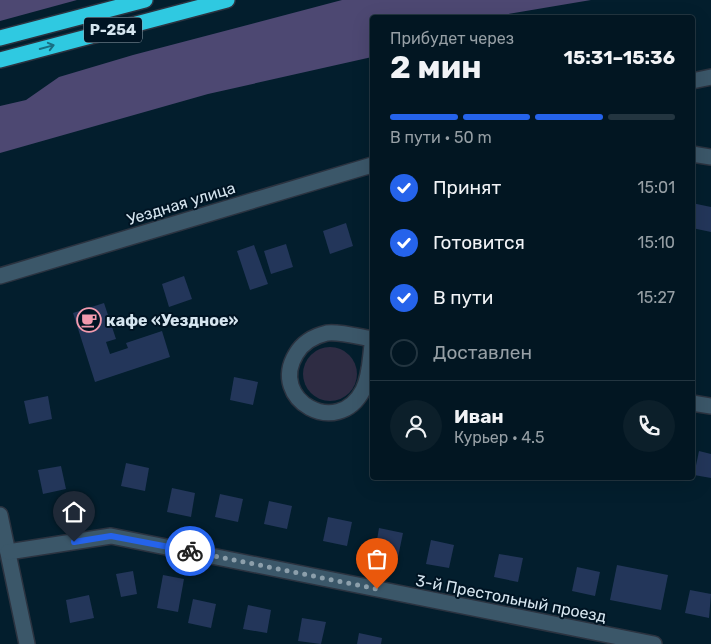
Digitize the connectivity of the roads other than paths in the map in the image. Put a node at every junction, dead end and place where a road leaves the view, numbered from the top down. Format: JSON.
{"nodes":[{"id":1,"x":145,"y":0,"type":"edge"},
{"id":2,"x":227,"y":0,"type":"edge"},
{"id":3,"x":0,"y":38,"type":"edge"},
{"id":4,"x":0,"y":60,"type":"edge"},
{"id":5,"x":711,"y":77,"type":"edge"},
{"id":6,"x":695,"y":80,"type":"edge"},
{"id":7,"x":695,"y":155,"type":"edge"},
{"id":8,"x":711,"y":158,"type":"edge"},
{"id":9,"x":370,"y":166,"type":"edge"},
{"id":10,"x":0,"y":276,"type":"edge"},
{"id":11,"x":370,"y":339,"type":"edge"},
{"id":12,"x":370,"y":365,"type":"edge"},
{"id":13,"x":695,"y":403,"type":"edge"},
{"id":14,"x":711,"y":406,"type":"edge"},
{"id":15,"x":0,"y":515,"type":"edge"},
{"id":16,"x":8,"y":552,"type":"junction"},
{"id":17,"x":26,"y":644,"type":"edge"},
{"id":18,"x":654,"y":644,"type":"edge"}],
"edges":[{"from":1,"to":3,"type":"highway","number":"Р-254"},
{"from":4,"to":2,"type":"highway","number":"Р-254","one_way":true},
{"from":5,"to":6,"type":"street"},
{"from":7,"to":8,"type":"street"},
{"from":9,"to":10,"type":"street","name":"Уездная улица"},
{"from":11,"to":12,"type":"street"},
{"from":13,"to":14,"type":"street"},
{"from":15,"to":16,"type":"street"},
{"from":16,"to":17,"type":"street"},
{"from":16,"to":18,"type":"street","name":"3-й Престольный проезд"}]}
